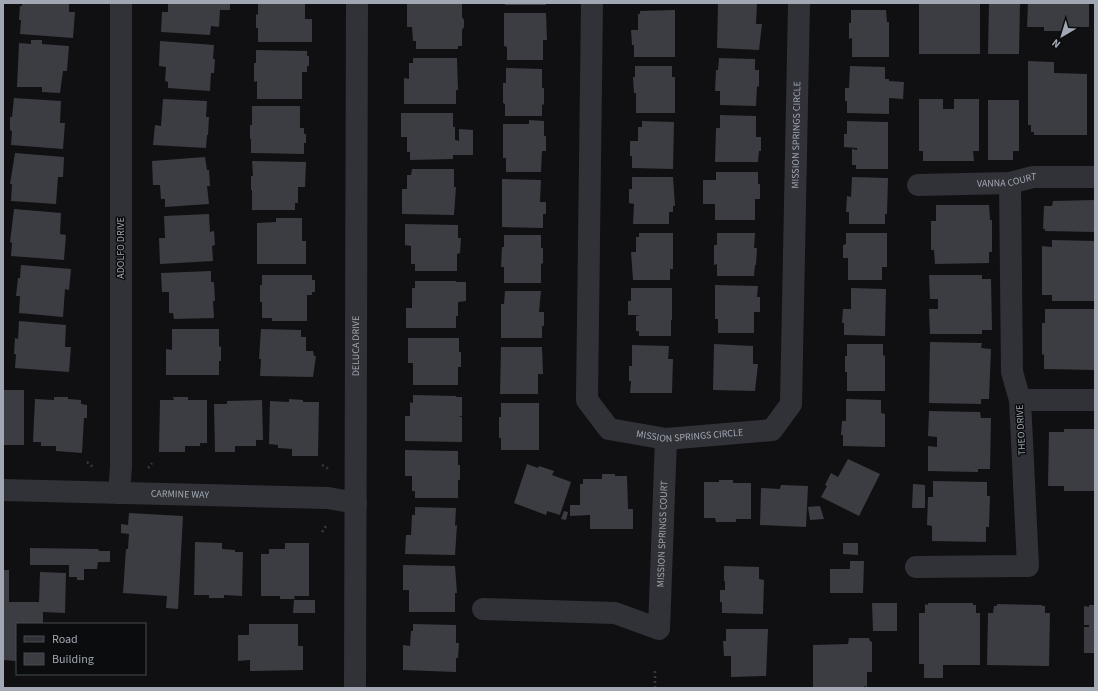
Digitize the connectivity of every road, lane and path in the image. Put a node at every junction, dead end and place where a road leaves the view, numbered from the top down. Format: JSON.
{"nodes":[{"id":1,"x":121,"y":3,"type":"edge"},
{"id":2,"x":357,"y":3,"type":"edge"},
{"id":3,"x":592,"y":3,"type":"edge"},
{"id":4,"x":799,"y":3,"type":"edge"},
{"id":5,"x":1095,"y":177,"type":"edge"},
{"id":6,"x":1010,"y":183,"type":"junction"},
{"id":7,"x":918,"y":185,"type":"dead end"},
{"id":8,"x":1020,"y":400,"type":"junction"},
{"id":9,"x":1095,"y":400,"type":"edge"},
{"id":10,"x":666,"y":439,"type":"junction"},
{"id":11,"x":87,"y":462,"type":"dead end"},
{"id":12,"x":152,"y":463,"type":"dead end"},
{"id":13,"x":322,"y":465,"type":"dead end"},
{"id":14,"x":93,"y":467,"type":"dead end"},
{"id":15,"x":148,"y":468,"type":"dead end"},
{"id":16,"x":329,"y":469,"type":"dead end"},
{"id":17,"x":3,"y":490,"type":"edge"},
{"id":18,"x":119,"y":493,"type":"junction"},
{"id":19,"x":356,"y":503,"type":"junction"},
{"id":20,"x":326,"y":526,"type":"dead end"},
{"id":21,"x":322,"y":532,"type":"dead end"},
{"id":22,"x":916,"y":567,"type":"dead end"},
{"id":23,"x":483,"y":609,"type":"dead end"},
{"id":24,"x":655,"y":669,"type":"dead end"},
{"id":25,"x":355,"y":688,"type":"edge"},
{"id":26,"x":655,"y":688,"type":"edge"}],
"edges":[{"from":1,"to":18,"type":"street","name":"ADOLFO DRIVE"},
{"from":2,"to":19,"type":"street","name":"DELUCA DRIVE"},
{"from":3,"to":10,"type":"street","name":"MISSION SPRINGS CIRCLE"},
{"from":4,"to":10,"type":"street","name":"MISSION SPRINGS CIRCLE"},
{"from":5,"to":6,"type":"street","name":"VANNA COURT"},
{"from":6,"to":7,"type":"street","name":"VANNA COURT"},
{"from":6,"to":8,"type":"street","name":"THEO DRIVE"},
{"from":8,"to":9,"type":"street"},
{"from":8,"to":22,"type":"street","name":"THEO DRIVE"},
{"from":10,"to":23,"type":"street","name":"MISSION SPRINGS COURT"},
{"from":11,"to":14,"type":"path"},
{"from":12,"to":15,"type":"path"},
{"from":13,"to":16,"type":"path"},
{"from":17,"to":18,"type":"street","name":"CARMINE WAY"},
{"from":18,"to":19,"type":"street","name":"CARMINE WAY"},
{"from":19,"to":25,"type":"street","name":"DELUCA DRIVE"},
{"from":20,"to":21,"type":"path"},
{"from":24,"to":26,"type":"path"}]}
